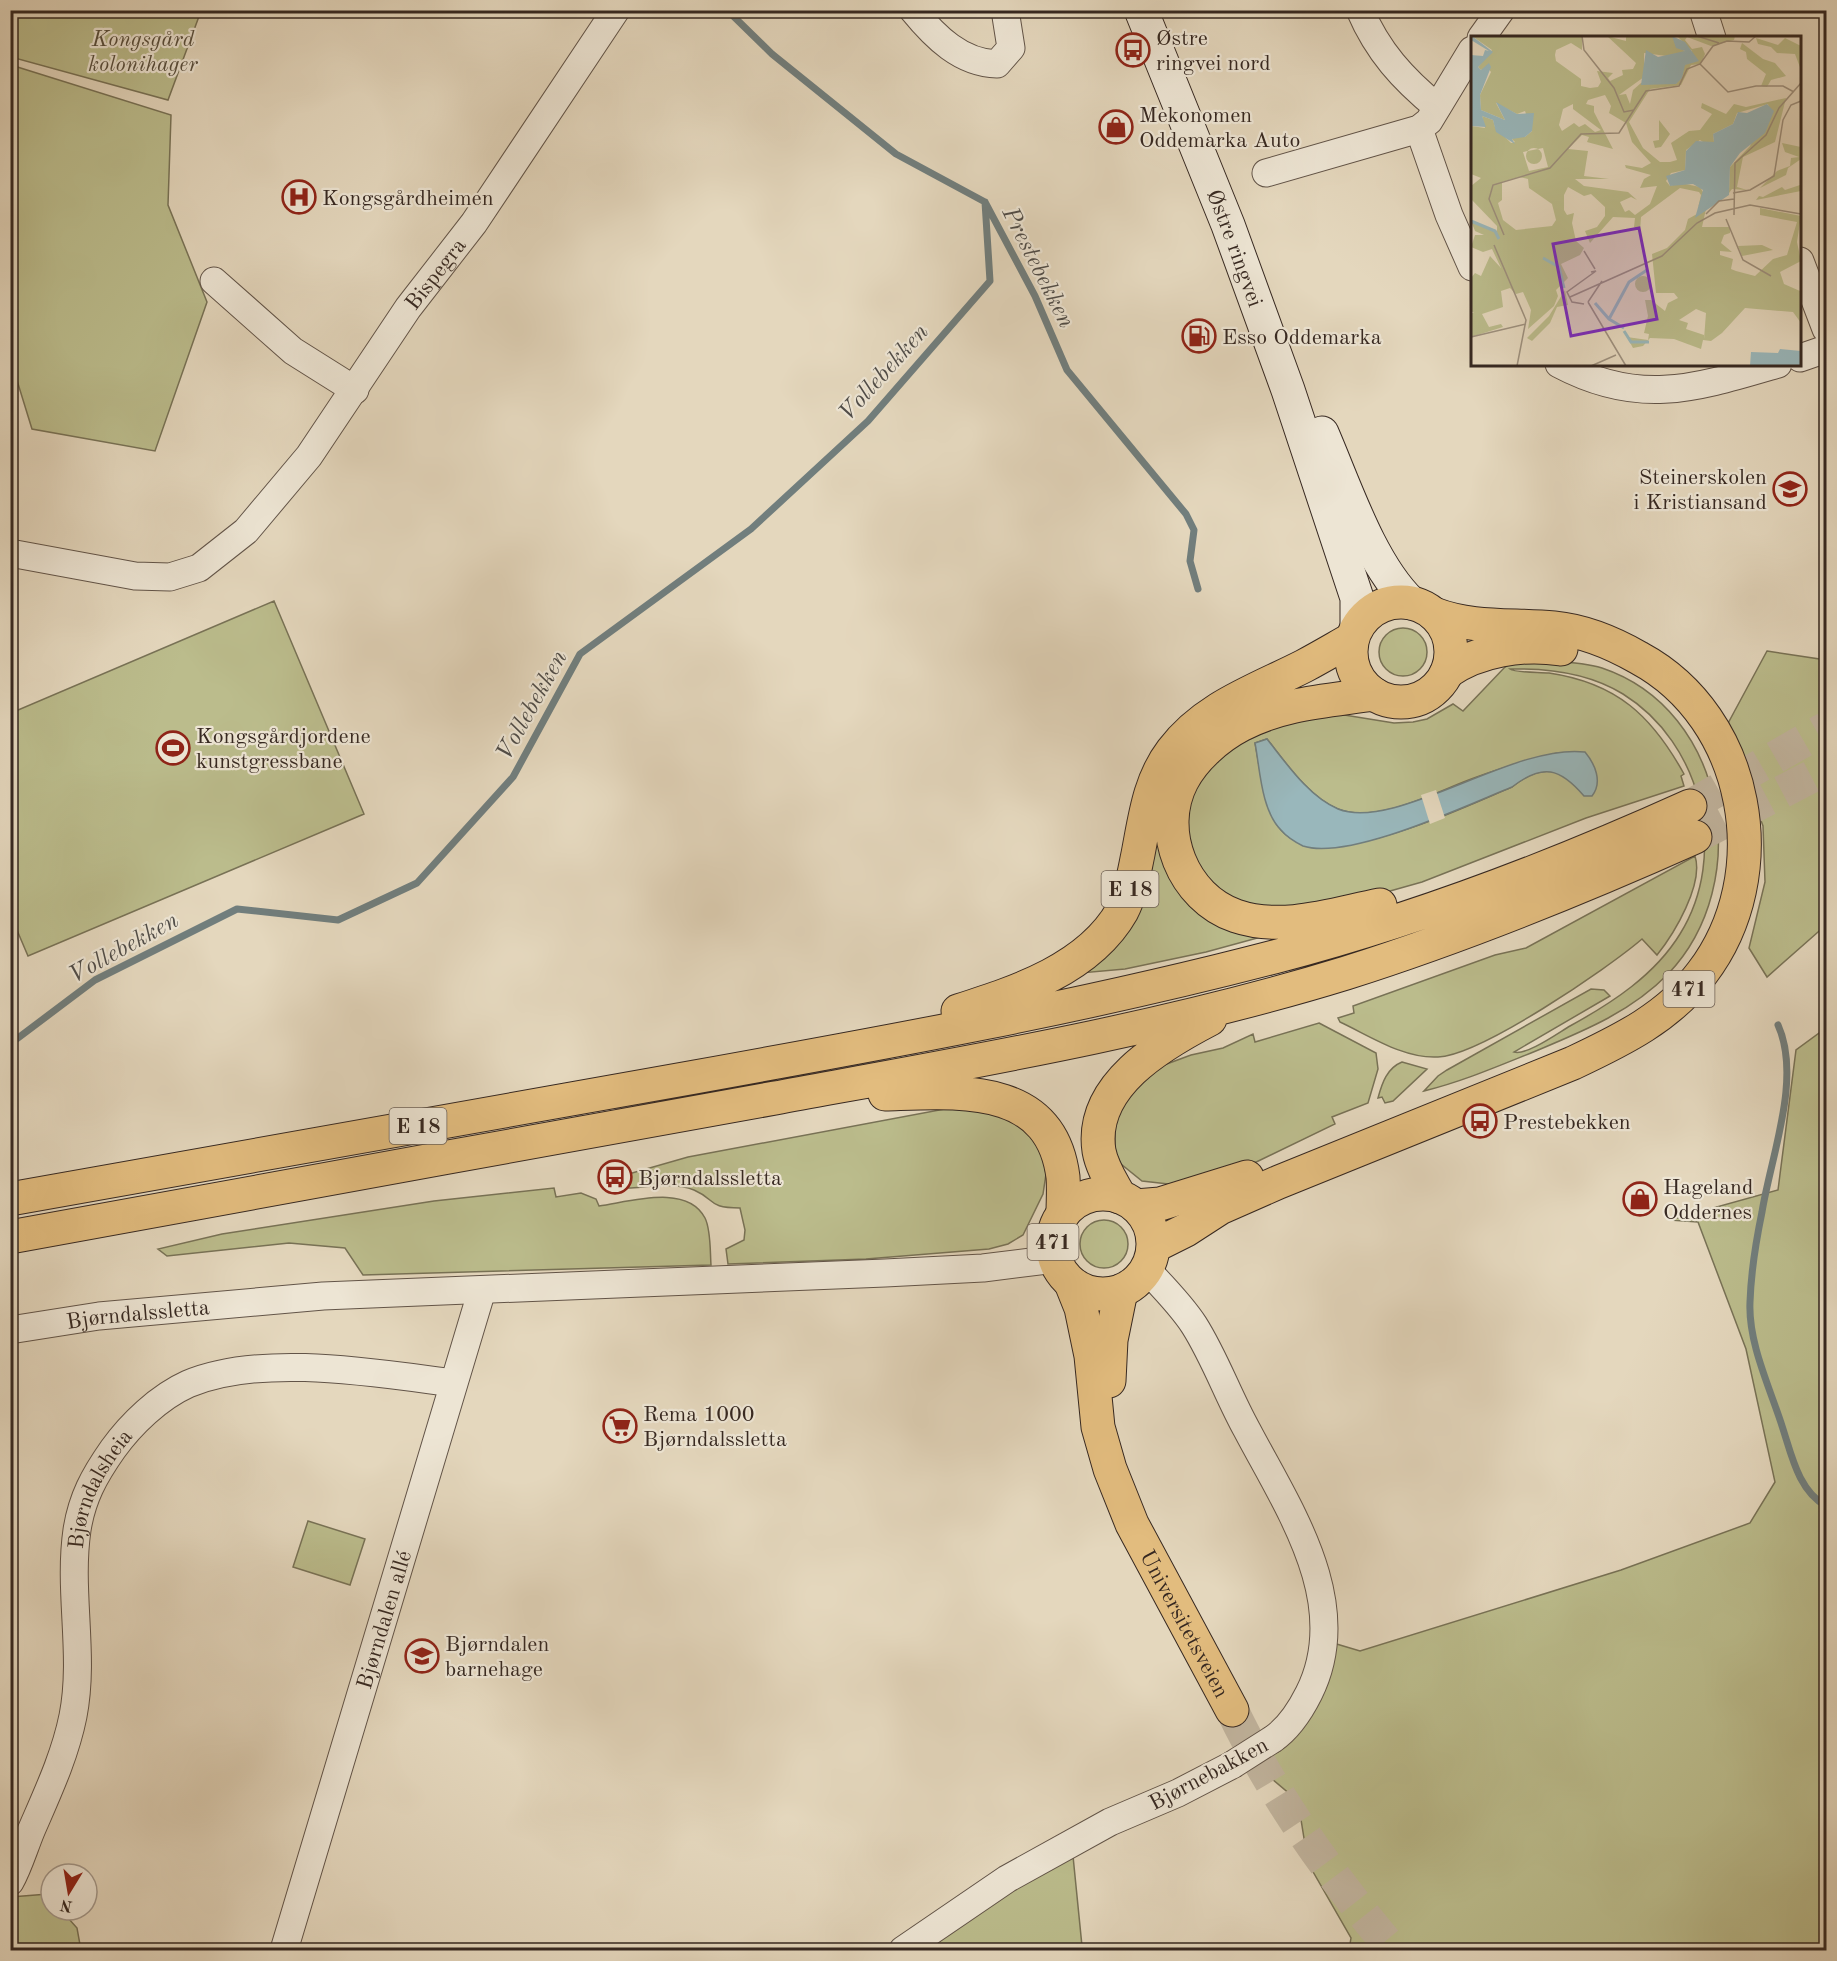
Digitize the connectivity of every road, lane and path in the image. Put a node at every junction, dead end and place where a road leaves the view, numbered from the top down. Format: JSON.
{"nodes":[{"id":1,"x":616,"y":10,"type":"edge"},
{"id":2,"x":913,"y":10,"type":"edge"},
{"id":3,"x":1005,"y":10,"type":"edge"},
{"id":4,"x":1141,"y":10,"type":"edge"},
{"id":5,"x":1161,"y":10,"type":"edge"},
{"id":6,"x":1360,"y":10,"type":"edge"},
{"id":7,"x":1501,"y":10,"type":"edge"},
{"id":8,"x":1703,"y":10,"type":"edge"},
{"id":9,"x":1482,"y":36,"type":"edge"},
{"id":10,"x":1711,"y":36,"type":"edge"},
{"id":11,"x":1471,"y":53,"type":"edge"},
{"id":12,"x":1437,"y":107,"type":"junction"},
{"id":13,"x":1419,"y":129,"type":"junction"},
{"id":14,"x":1266,"y":174,"type":"dead end"},
{"id":15,"x":1471,"y":263,"type":"edge"},
{"id":16,"x":1801,"y":264,"type":"edge"},
{"id":17,"x":214,"y":281,"type":"dead end"},
{"id":18,"x":1827,"y":329,"type":"edge"},
{"id":19,"x":1827,"y":349,"type":"edge"},
{"id":20,"x":1801,"y":358,"type":"edge"},
{"id":21,"x":1563,"y":366,"type":"edge"},
{"id":22,"x":1772,"y":366,"type":"edge"},
{"id":23,"x":355,"y":390,"type":"junction"},
{"id":24,"x":10,"y":553,"type":"edge"},
{"id":25,"x":1422,"y":608,"type":"junction"},
{"id":26,"x":1355,"y":633,"type":"junction"},
{"id":27,"x":1447,"y":672,"type":"junction"},
{"id":28,"x":1374,"y":694,"type":"junction"},
{"id":29,"x":1495,"y":887,"type":"junction"},
{"id":30,"x":1245,"y":1001,"type":"junction"},
{"id":31,"x":825,"y":1054,"type":"junction"},
{"id":32,"x":773,"y":1099,"type":"junction"},
{"id":33,"x":10,"y":1199,"type":"edge"},
{"id":34,"x":1128,"y":1202,"type":"junction"},
{"id":35,"x":1063,"y":1214,"type":"junction"},
{"id":36,"x":10,"y":1237,"type":"edge"},
{"id":37,"x":1150,"y":1258,"type":"junction"},
{"id":38,"x":1063,"y":1271,"type":"junction"},
{"id":39,"x":482,"y":1290,"type":"junction"},
{"id":40,"x":1121,"y":1291,"type":"junction"},
{"id":41,"x":10,"y":1330,"type":"edge"},
{"id":42,"x":453,"y":1383,"type":"junction"},
{"id":43,"x":10,"y":1882,"type":"edge"},
{"id":44,"x":284,"y":1950,"type":"edge"},
{"id":45,"x":903,"y":1950,"type":"edge"}],
"edges":[{"from":1,"to":23,"type":"street","name":"Bispegra"},
{"from":2,"to":3,"type":"street"},
{"from":4,"to":26,"type":"main road","name":"Østre ringvei"},
{"from":5,"to":25,"type":"main road","name":"Østre ringvei"},
{"from":6,"to":12,"type":"street"},
{"from":7,"to":9,"type":"street"},
{"from":8,"to":10,"type":"street"},
{"from":11,"to":12,"type":"street"},
{"from":12,"to":13,"type":"street"},
{"from":13,"to":14,"type":"street"},
{"from":13,"to":15,"type":"street"},
{"from":16,"to":18,"type":"street"},
{"from":17,"to":23,"type":"street"},
{"from":19,"to":20,"type":"street"},
{"from":21,"to":22,"type":"street"},
{"from":23,"to":24,"type":"street","name":"Bispegra"},
{"from":25,"to":26,"type":"main road","number":"471"},
{"from":25,"to":27,"type":"main road"},
{"from":25,"to":37,"type":"main road","number":"471"},
{"from":26,"to":28,"type":"main road"},
{"from":26,"to":31,"type":"main road","number":"E 18"},
{"from":27,"to":28,"type":"main road","number":"471"},
{"from":27,"to":34,"type":"main road","number":"471"},
{"from":28,"to":29,"type":"main road","number":"E 18"},
{"from":29,"to":30,"type":"main road","number":"E 18"},
{"from":29,"to":31,"type":"main road","number":"E 18"},
{"from":30,"to":32,"type":"main road","number":"E 18"},
{"from":30,"to":34,"type":"main road","number":"E 18"},
{"from":31,"to":33,"type":"main road","number":"E 18"},
{"from":32,"to":35,"type":"main road","number":"E 18"},
{"from":32,"to":36,"type":"main road","number":"E 18"},
{"from":34,"to":35,"type":"main road","number":"471"},
{"from":34,"to":37,"type":"main road"},
{"from":35,"to":38,"type":"main road","number":"471"},
{"from":37,"to":40,"type":"main road","number":"471"},
{"from":37,"to":45,"type":"street","name":"Bjørnebakken","bridge":true},
{"from":38,"to":39,"type":"street","name":"Bjørndalssletta"},
{"from":38,"to":40,"type":"main road","number":"471"},
{"from":38,"to":40,"type":"main road","name":"Universitetsveien","number":"471"},
{"from":39,"to":41,"type":"street","name":"Bjørndalssletta"},
{"from":39,"to":42,"type":"street","name":"Bjørndalen allé"},
{"from":42,"to":43,"type":"street","name":"Bjørndalsheia"},
{"from":42,"to":44,"type":"street","name":"Bjørndalen allé"}]}
